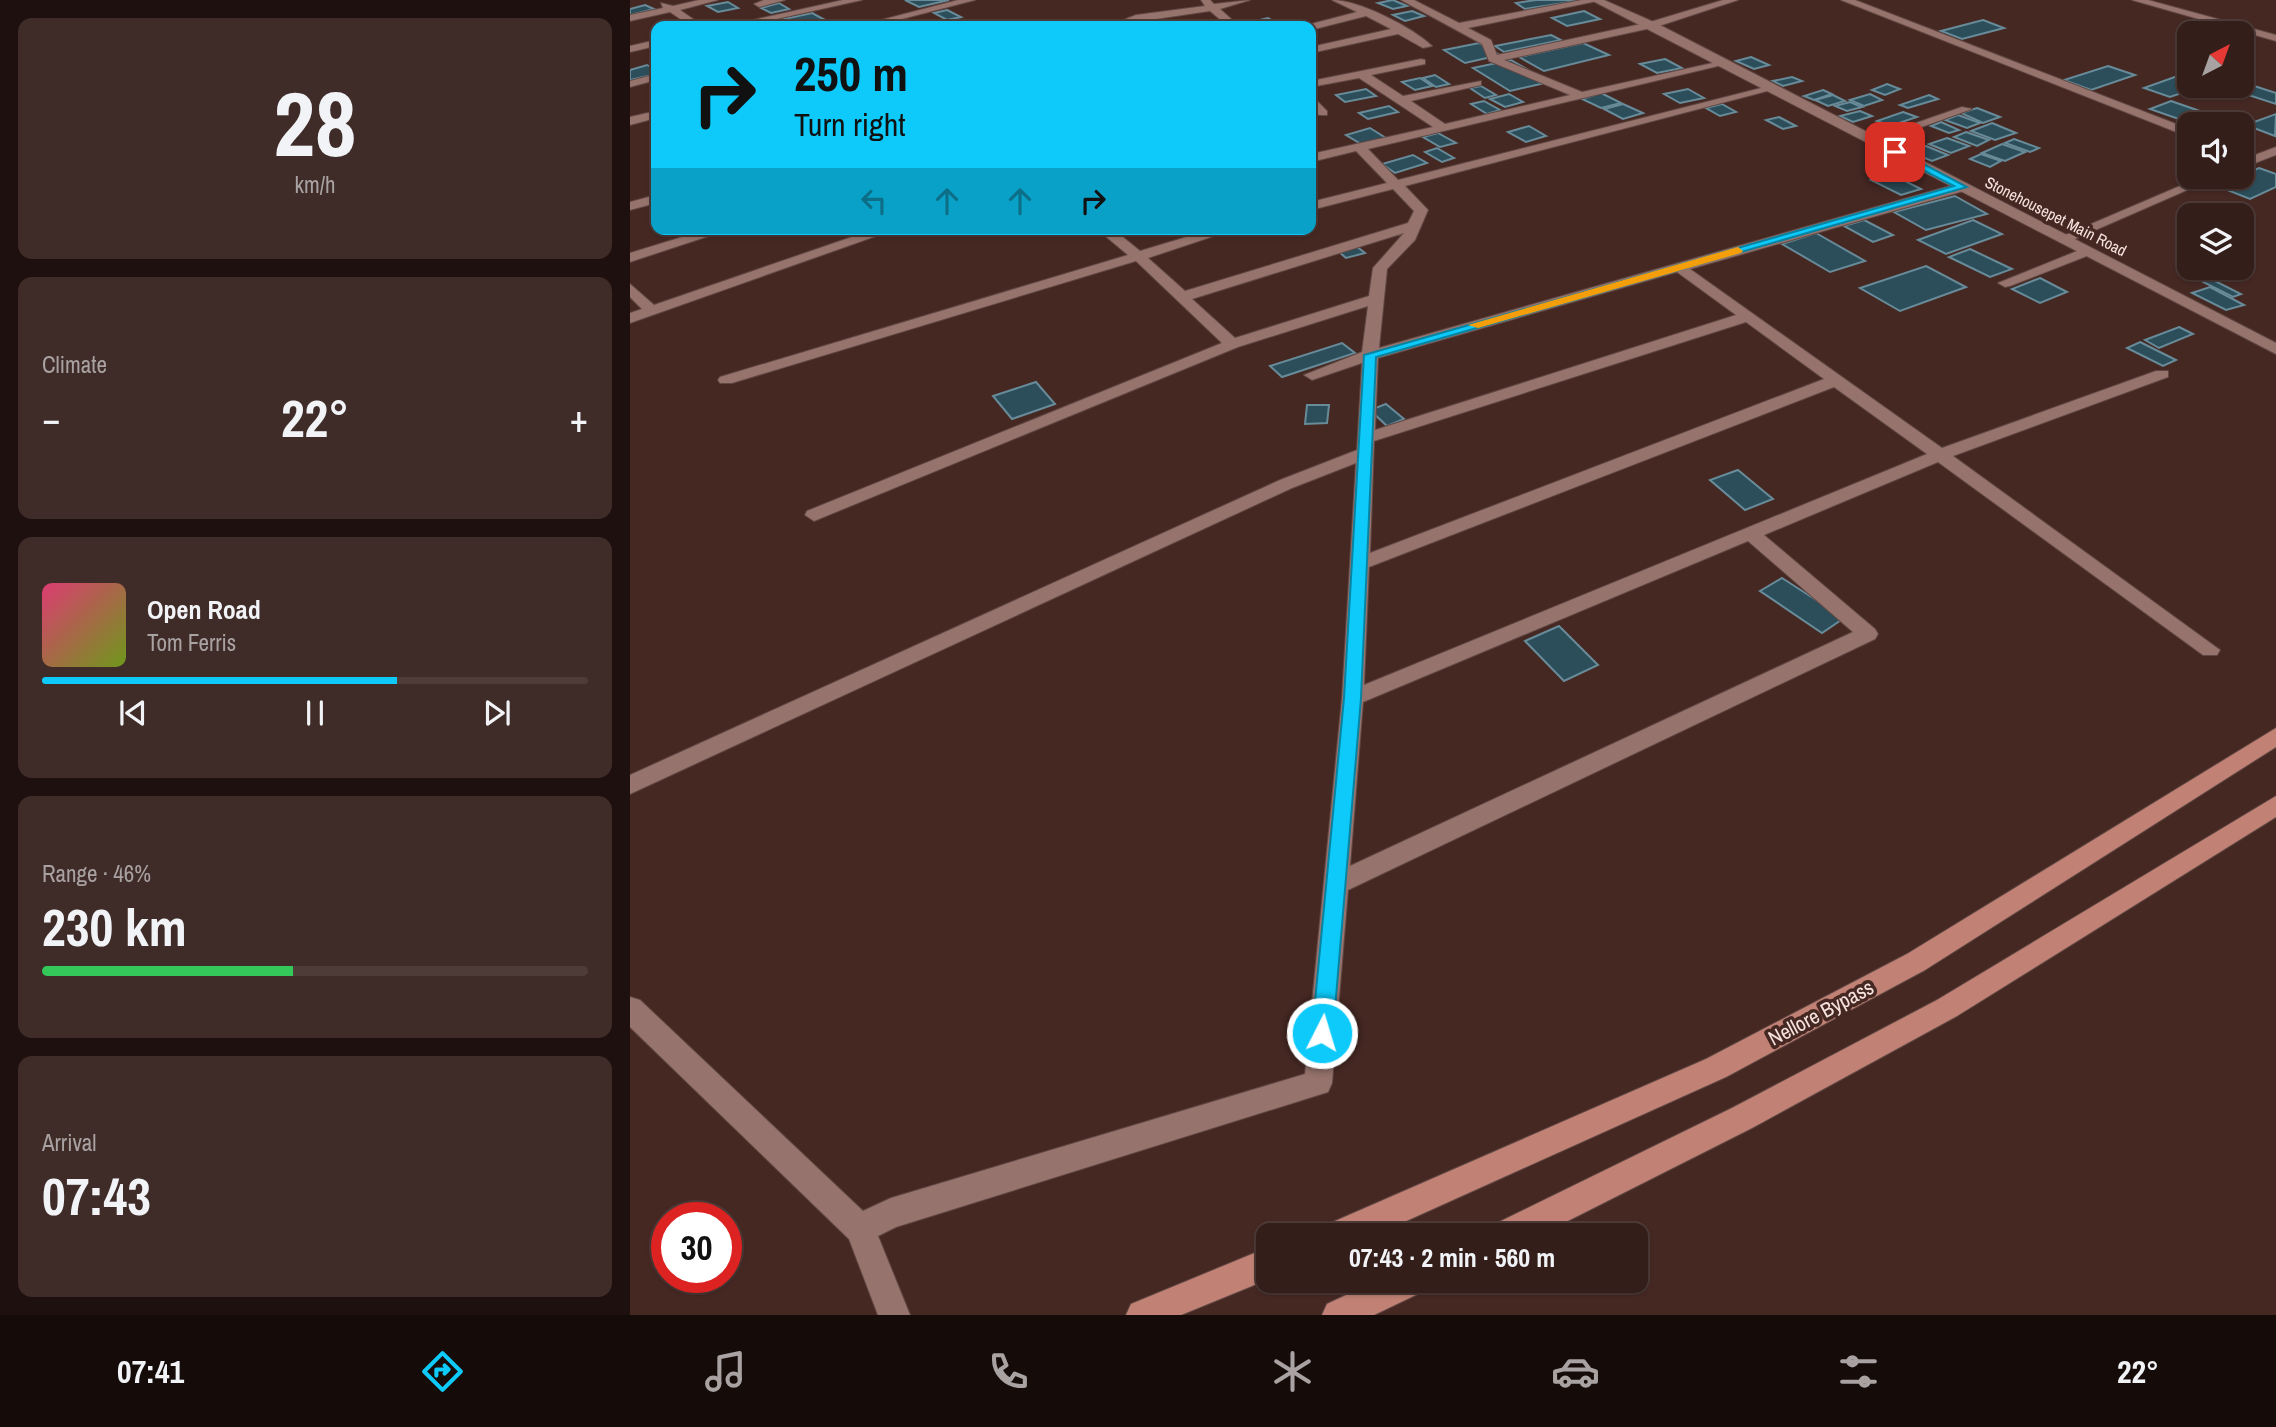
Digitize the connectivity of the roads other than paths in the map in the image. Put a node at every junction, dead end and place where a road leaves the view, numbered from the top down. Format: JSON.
{"nodes":[{"id":1,"x":657,"y":0,"type":"edge"},
{"id":2,"x":713,"y":0,"type":"edge"},
{"id":3,"x":780,"y":0,"type":"edge"},
{"id":4,"x":857,"y":0,"type":"edge"},
{"id":5,"x":970,"y":0,"type":"edge"},
{"id":6,"x":1203,"y":0,"type":"edge"},
{"id":7,"x":1245,"y":0,"type":"edge"},
{"id":8,"x":1337,"y":0,"type":"edge"},
{"id":9,"x":1596,"y":0,"type":"edge"},
{"id":10,"x":1733,"y":0,"type":"edge"},
{"id":11,"x":1846,"y":0,"type":"edge"},
{"id":12,"x":2137,"y":0,"type":"edge"},
{"id":13,"x":830,"y":2,"type":"edge"},
{"id":14,"x":1431,"y":3,"type":"dead end"},
{"id":15,"x":759,"y":4,"type":"dead end"},
{"id":16,"x":1406,"y":5,"type":"edge"},
{"id":17,"x":1419,"y":7,"type":"junction"},
{"id":18,"x":1213,"y":8,"type":"junction"},
{"id":19,"x":671,"y":9,"type":"junction"},
{"id":20,"x":1367,"y":13,"type":"junction"},
{"id":21,"x":1393,"y":14,"type":"dead end"},
{"id":22,"x":630,"y":18,"type":"edge"},
{"id":23,"x":1379,"y":18,"type":"junction"},
{"id":24,"x":690,"y":21,"type":"edge"},
{"id":25,"x":752,"y":21,"type":"edge"},
{"id":26,"x":862,"y":21,"type":"edge"},
{"id":27,"x":889,"y":21,"type":"edge"},
{"id":28,"x":1127,"y":21,"type":"edge"},
{"id":29,"x":1228,"y":21,"type":"edge"},
{"id":30,"x":1652,"y":24,"type":"junction"},
{"id":31,"x":1316,"y":26,"type":"edge"},
{"id":32,"x":1457,"y":27,"type":"junction"},
{"id":33,"x":1400,"y":30,"type":"junction"},
{"id":34,"x":2276,"y":38,"type":"edge"},
{"id":35,"x":651,"y":44,"type":"edge"},
{"id":36,"x":1427,"y":46,"type":"dead end"},
{"id":37,"x":630,"y":49,"type":"edge"},
{"id":38,"x":1316,"y":49,"type":"edge"},
{"id":39,"x":1493,"y":59,"type":"junction"},
{"id":40,"x":1421,"y":62,"type":"dead end"},
{"id":41,"x":1726,"y":63,"type":"junction"},
{"id":42,"x":1360,"y":72,"type":"junction"},
{"id":43,"x":651,"y":78,"type":"edge"},
{"id":44,"x":1316,"y":83,"type":"edge"},
{"id":45,"x":1477,"y":83,"type":"dead end"},
{"id":46,"x":630,"y":84,"type":"edge"},
{"id":47,"x":1773,"y":88,"type":"junction"},
{"id":48,"x":1581,"y":96,"type":"junction"},
{"id":49,"x":1401,"y":100,"type":"junction"},
{"id":50,"x":1966,"y":109,"type":"dead end"},
{"id":51,"x":651,"y":116,"type":"edge"},
{"id":52,"x":630,"y":121,"type":"edge"},
{"id":53,"x":1443,"y":128,"type":"junction"},
{"id":54,"x":2177,"y":128,"type":"edge"},
{"id":55,"x":1873,"y":140,"type":"junction"},
{"id":56,"x":1359,"y":147,"type":"junction"},
{"id":57,"x":2276,"y":150,"type":"edge"},
{"id":58,"x":1316,"y":157,"type":"edge"},
{"id":59,"x":2254,"y":157,"type":"edge"},
{"id":60,"x":2254,"y":161,"type":"edge"},
{"id":61,"x":2276,"y":166,"type":"edge"},
{"id":62,"x":1395,"y":182,"type":"junction"},
{"id":63,"x":1962,"y":187,"type":"junction"},
{"id":64,"x":2182,"y":189,"type":"edge"},
{"id":65,"x":651,"y":200,"type":"edge"},
{"id":66,"x":1316,"y":205,"type":"edge"},
{"id":67,"x":630,"y":206,"type":"edge"},
{"id":68,"x":1414,"y":226,"type":"junction"},
{"id":69,"x":704,"y":235,"type":"edge"},
{"id":70,"x":870,"y":235,"type":"edge"},
{"id":71,"x":1112,"y":235,"type":"edge"},
{"id":72,"x":1207,"y":235,"type":"edge"},
{"id":73,"x":2063,"y":239,"type":"junction"},
{"id":74,"x":2087,"y":251,"type":"junction"},
{"id":75,"x":1137,"y":255,"type":"junction"},
{"id":76,"x":630,"y":258,"type":"edge"},
{"id":77,"x":1679,"y":267,"type":"junction"},
{"id":78,"x":2004,"y":282,"type":"dead end"},
{"id":79,"x":630,"y":288,"type":"edge"},
{"id":80,"x":1182,"y":298,"type":"junction"},
{"id":81,"x":1377,"y":298,"type":"junction"},
{"id":82,"x":651,"y":310,"type":"junction"},
{"id":83,"x":1747,"y":317,"type":"junction"},
{"id":84,"x":630,"y":318,"type":"edge"},
{"id":85,"x":1232,"y":344,"type":"junction"},
{"id":86,"x":2276,"y":349,"type":"edge"},
{"id":87,"x":1370,"y":355,"type":"junction"},
{"id":88,"x":2162,"y":374,"type":"dead end"},
{"id":89,"x":1312,"y":375,"type":"dead end"},
{"id":90,"x":726,"y":380,"type":"dead end"},
{"id":91,"x":1834,"y":381,"type":"junction"},
{"id":92,"x":1366,"y":445,"type":"junction"},
{"id":93,"x":1937,"y":456,"type":"junction"},
{"id":94,"x":814,"y":515,"type":"dead end"},
{"id":95,"x":1750,"y":533,"type":"junction"},
{"id":96,"x":1359,"y":564,"type":"junction"},
{"id":97,"x":2210,"y":650,"type":"dead end"},
{"id":98,"x":1353,"y":698,"type":"junction"},
{"id":99,"x":2276,"y":736,"type":"edge"},
{"id":100,"x":630,"y":785,"type":"edge"},
{"id":101,"x":2276,"y":805,"type":"edge"},
{"id":102,"x":1336,"y":884,"type":"junction"},
{"id":103,"x":630,"y":1009,"type":"edge"},
{"id":104,"x":1366,"y":1223,"type":"edge"},
{"id":105,"x":1530,"y":1223,"type":"edge"},
{"id":106,"x":860,"y":1229,"type":"junction"},
{"id":107,"x":1256,"y":1268,"type":"edge"},
{"id":108,"x":1385,"y":1293,"type":"edge"},
{"id":109,"x":894,"y":1315,"type":"edge"},
{"id":110,"x":1142,"y":1315,"type":"edge"},
{"id":111,"x":1338,"y":1315,"type":"edge"}],
"edges":[{"from":1,"to":19,"type":"street"},
{"from":2,"to":19,"type":"street"},
{"from":3,"to":15,"type":"street"},
{"from":4,"to":13,"type":"street"},
{"from":5,"to":27,"type":"street"},
{"from":6,"to":18,"type":"street"},
{"from":7,"to":18,"type":"street"},
{"from":8,"to":20,"type":"street"},
{"from":9,"to":30,"type":"street","name":"Stonehousepet Main Road"},
{"from":9,"to":32,"type":"street"},
{"from":10,"to":30,"type":"street"},
{"from":11,"to":54,"type":"street"},
{"from":12,"to":34,"type":"street"},
{"from":13,"to":25,"type":"street"},
{"from":13,"to":26,"type":"street"},
{"from":14,"to":17,"type":"street"},
{"from":16,"to":17,"type":"street"},
{"from":17,"to":32,"type":"street"},
{"from":18,"to":28,"type":"street"},
{"from":18,"to":29,"type":"street"},
{"from":19,"to":22,"type":"street"},
{"from":19,"to":24,"type":"street"},
{"from":20,"to":23,"type":"street"},
{"from":20,"to":31,"type":"street"},
{"from":21,"to":23,"type":"street"},
{"from":23,"to":33,"type":"street"},
{"from":30,"to":39,"type":"street"},
{"from":30,"to":41,"type":"street","name":"Stonehousepet Main Road"},
{"from":32,"to":39,"type":"street"},
{"from":33,"to":36,"type":"street"},
{"from":33,"to":38,"type":"street"},
{"from":35,"to":37,"type":"street"},
{"from":39,"to":48,"type":"street"},
{"from":40,"to":42,"type":"street"},
{"from":41,"to":47,"type":"street","name":"Stonehousepet Main Road"},
{"from":41,"to":48,"type":"street"},
{"from":42,"to":44,"type":"street"},
{"from":42,"to":49,"type":"street"},
{"from":43,"to":46,"type":"street"},
{"from":45,"to":49,"type":"street"},
{"from":47,"to":55,"type":"street","name":"Stonehousepet Main Road"},
{"from":47,"to":62,"type":"street"},
{"from":48,"to":53,"type":"street"},
{"from":49,"to":53,"type":"street"},
{"from":50,"to":55,"type":"street"},
{"from":51,"to":52,"type":"street"},
{"from":53,"to":56,"type":"street"},
{"from":55,"to":63,"type":"street","name":"Stonehousepet Main Road"},
{"from":56,"to":58,"type":"street"},
{"from":56,"to":62,"type":"street"},
{"from":57,"to":59,"type":"street"},
{"from":60,"to":61,"type":"street"},
{"from":62,"to":66,"type":"street"},
{"from":62,"to":68,"type":"street"},
{"from":63,"to":73,"type":"street","name":"Stonehousepet Main Road"},
{"from":63,"to":77,"type":"street"},
{"from":64,"to":73,"type":"street"},
{"from":65,"to":67,"type":"street"},
{"from":68,"to":80,"type":"street"},
{"from":68,"to":81,"type":"street"},
{"from":69,"to":76,"type":"street"},
{"from":70,"to":82,"type":"street"},
{"from":71,"to":75,"type":"street"},
{"from":72,"to":75,"type":"street"},
{"from":73,"to":74,"type":"street","name":"Stonehousepet Main Road"},
{"from":74,"to":78,"type":"street"},
{"from":74,"to":86,"type":"street","name":"Stonehousepet Main Road"},
{"from":75,"to":80,"type":"street"},
{"from":75,"to":90,"type":"street"},
{"from":77,"to":83,"type":"street"},
{"from":77,"to":87,"type":"street"},
{"from":79,"to":82,"type":"street"},
{"from":80,"to":85,"type":"street"},
{"from":81,"to":85,"type":"street"},
{"from":81,"to":87,"type":"street"},
{"from":82,"to":84,"type":"street"},
{"from":83,"to":91,"type":"street"},
{"from":83,"to":92,"type":"street"},
{"from":85,"to":94,"type":"street"},
{"from":87,"to":89,"type":"street"},
{"from":87,"to":92,"type":"street"},
{"from":88,"to":93,"type":"street"},
{"from":91,"to":93,"type":"street"},
{"from":91,"to":96,"type":"street"},
{"from":92,"to":96,"type":"street"},
{"from":92,"to":100,"type":"street"},
{"from":93,"to":95,"type":"street"},
{"from":93,"to":97,"type":"street"},
{"from":95,"to":98,"type":"street"},
{"from":95,"to":102,"type":"street"},
{"from":96,"to":98,"type":"street"},
{"from":98,"to":102,"type":"street"},
{"from":99,"to":104,"type":"highway","name":"Nellore Bypass"},
{"from":101,"to":105,"type":"highway"},
{"from":102,"to":106,"type":"street"},
{"from":103,"to":106,"type":"street"},
{"from":106,"to":109,"type":"street"},
{"from":107,"to":110,"type":"highway"},
{"from":108,"to":111,"type":"highway"}]}
